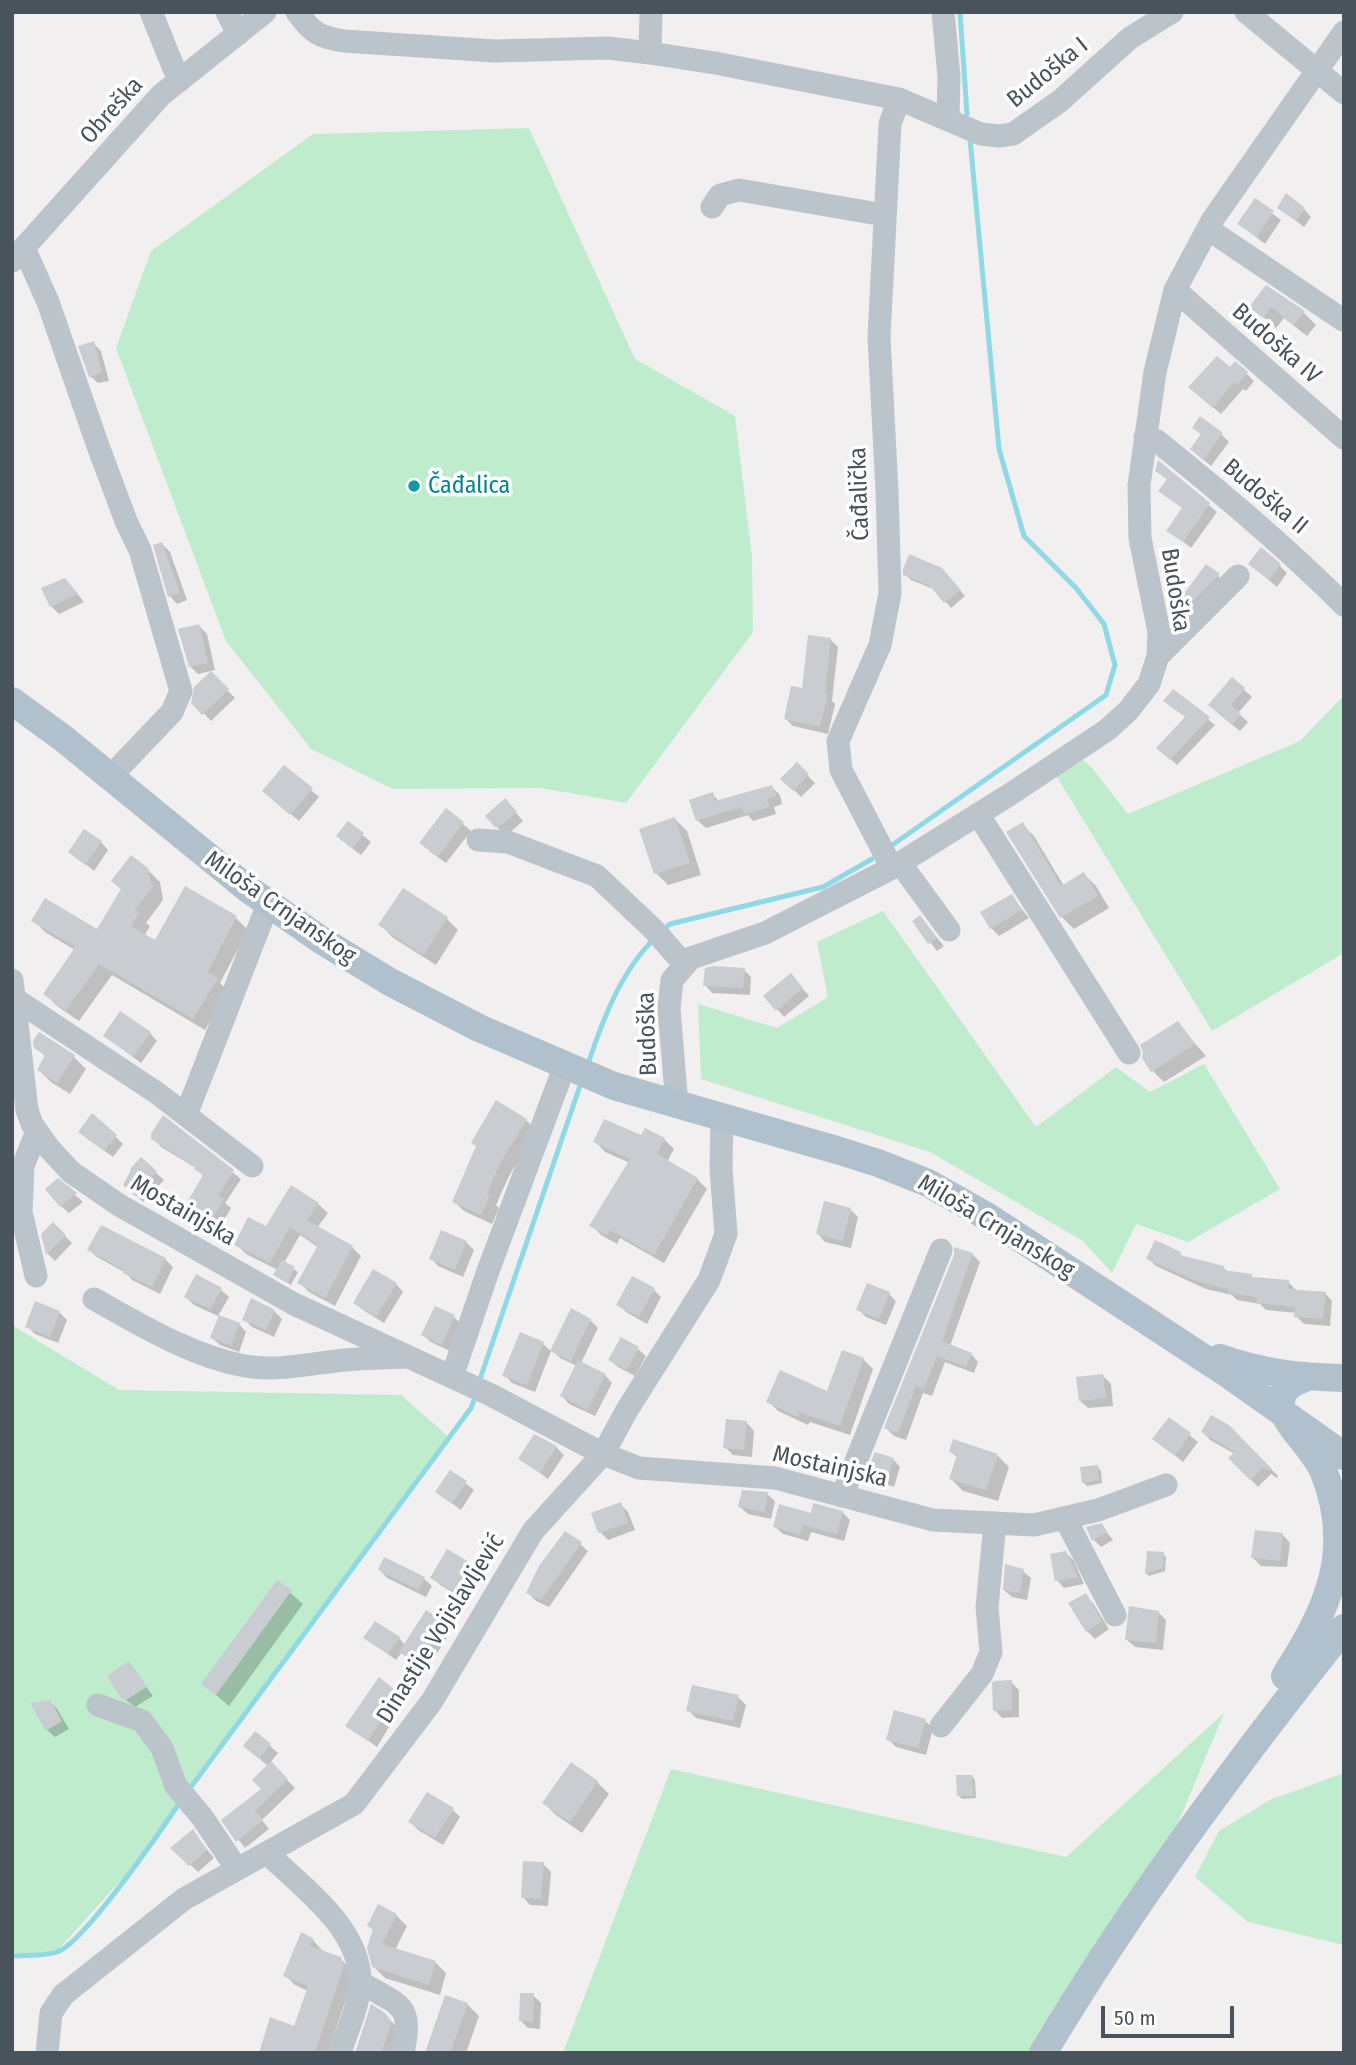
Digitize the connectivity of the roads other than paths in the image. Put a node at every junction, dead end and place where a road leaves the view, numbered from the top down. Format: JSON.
{"nodes":[{"id":1,"x":151,"y":12,"type":"edge"},
{"id":2,"x":227,"y":12,"type":"edge"},
{"id":3,"x":265,"y":12,"type":"edge"},
{"id":4,"x":297,"y":12,"type":"edge"},
{"id":5,"x":651,"y":12,"type":"edge"},
{"id":6,"x":943,"y":12,"type":"edge"},
{"id":7,"x":1172,"y":12,"type":"edge"},
{"id":8,"x":1246,"y":12,"type":"edge"},
{"id":9,"x":1344,"y":32,"type":"edge"},
{"id":10,"x":238,"y":34,"type":"junction"},
{"id":11,"x":650,"y":53,"type":"junction"},
{"id":12,"x":1316,"y":70,"type":"junction"},
{"id":13,"x":179,"y":81,"type":"junction"},
{"id":14,"x":1344,"y":93,"type":"edge"},
{"id":15,"x":899,"y":99,"type":"junction"},
{"id":16,"x":948,"y":118,"type":"junction"},
{"id":17,"x":712,"y":206,"type":"dead end"},
{"id":18,"x":884,"y":215,"type":"junction"},
{"id":19,"x":1208,"y":229,"type":"junction"},
{"id":20,"x":18,"y":255,"type":"edge"},
{"id":21,"x":1175,"y":290,"type":"junction"},
{"id":22,"x":1343,"y":320,"type":"edge"},
{"id":23,"x":1145,"y":437,"type":"junction"},
{"id":24,"x":1344,"y":438,"type":"edge"},
{"id":25,"x":1238,"y":576,"type":"dead end"},
{"id":26,"x":1344,"y":605,"type":"edge"},
{"id":27,"x":1158,"y":656,"type":"junction"},
{"id":28,"x":12,"y":701,"type":"edge"},
{"id":29,"x":109,"y":778,"type":"junction"},
{"id":30,"x":978,"y":814,"type":"junction"},
{"id":31,"x":478,"y":840,"type":"dead end"},
{"id":32,"x":896,"y":865,"type":"junction"},
{"id":33,"x":268,"y":904,"type":"junction"},
{"id":34,"x":949,"y":930,"type":"dead end"},
{"id":35,"x":678,"y":956,"type":"junction"},
{"id":36,"x":14,"y":990,"type":"edge"},
{"id":37,"x":1129,"y":1053,"type":"dead end"},
{"id":38,"x":570,"y":1068,"type":"junction"},
{"id":39,"x":677,"y":1105,"type":"junction"},
{"id":40,"x":186,"y":1115,"type":"junction"},
{"id":41,"x":722,"y":1117,"type":"junction"},
{"id":42,"x":37,"y":1132,"type":"junction"},
{"id":43,"x":252,"y":1166,"type":"dead end"},
{"id":44,"x":942,"y":1250,"type":"dead end"},
{"id":45,"x":36,"y":1276,"type":"dead end"},
{"id":46,"x":94,"y":1299,"type":"dead end"},
{"id":47,"x":1156,"y":1329,"type":"junction"},
{"id":48,"x":408,"y":1357,"type":"junction"},
{"id":49,"x":1305,"y":1378,"type":"junction"},
{"id":50,"x":1344,"y":1378,"type":"edge"},
{"id":51,"x":456,"y":1379,"type":"junction"},
{"id":52,"x":1284,"y":1413,"type":"junction"},
{"id":53,"x":603,"y":1454,"type":"junction"},
{"id":54,"x":1344,"y":1456,"type":"edge"},
{"id":55,"x":1166,"y":1485,"type":"dead end"},
{"id":56,"x":842,"y":1496,"type":"junction"},
{"id":57,"x":1065,"y":1518,"type":"junction"},
{"id":58,"x":995,"y":1523,"type":"junction"},
{"id":59,"x":1115,"y":1615,"type":"dead end"},
{"id":60,"x":1344,"y":1628,"type":"edge"},
{"id":61,"x":98,"y":1705,"type":"dead end"},
{"id":62,"x":941,"y":1726,"type":"dead end"},
{"id":63,"x":1260,"y":1734,"type":"junction"},
{"id":64,"x":267,"y":1853,"type":"junction"},
{"id":65,"x":237,"y":1869,"type":"junction"},
{"id":66,"x":360,"y":1982,"type":"junction"},
{"id":67,"x":47,"y":2053,"type":"edge"},
{"id":68,"x":340,"y":2053,"type":"edge"},
{"id":69,"x":403,"y":2053,"type":"edge"},
{"id":70,"x":1043,"y":2053,"type":"edge"}],
"edges":[{"from":1,"to":13,"type":"street"},
{"from":2,"to":10,"type":"street"},
{"from":3,"to":10,"type":"street","name":"Obreška"},
{"from":4,"to":11,"type":"street"},
{"from":5,"to":11,"type":"street"},
{"from":6,"to":16,"type":"street"},
{"from":7,"to":16,"type":"street","name":"Budoška I"},
{"from":8,"to":12,"type":"street"},
{"from":9,"to":12,"type":"street","name":"Budoška"},
{"from":10,"to":13,"type":"street","name":"Obreška"},
{"from":11,"to":15,"type":"street"},
{"from":12,"to":14,"type":"street"},
{"from":12,"to":19,"type":"street","name":"Budoška"},
{"from":13,"to":20,"type":"street","name":"Obreška"},
{"from":15,"to":16,"type":"street"},
{"from":15,"to":18,"type":"street","name":"Čađalička"},
{"from":17,"to":18,"type":"street"},
{"from":18,"to":32,"type":"street","name":"Čađalička"},
{"from":19,"to":21,"type":"street","name":"Budoška"},
{"from":19,"to":22,"type":"street"},
{"from":20,"to":29,"type":"street"},
{"from":21,"to":23,"type":"street","name":"Budoška"},
{"from":21,"to":24,"type":"street","name":"Budoška IV"},
{"from":23,"to":26,"type":"street","name":"Budoška II"},
{"from":23,"to":27,"type":"street","name":"Budoška"},
{"from":25,"to":27,"type":"street"},
{"from":27,"to":30,"type":"street","name":"Budoška"},
{"from":28,"to":29,"type":"main road","name":"Miloša Crnjanskog"},
{"from":29,"to":33,"type":"main road","name":"Miloša Crnjanskog"},
{"from":30,"to":32,"type":"street","name":"Budoška"},
{"from":30,"to":37,"type":"street"},
{"from":31,"to":35,"type":"street"},
{"from":32,"to":34,"type":"street","name":"Čađalička"},
{"from":32,"to":35,"type":"street","name":"Budoška"},
{"from":33,"to":38,"type":"main road","name":"Miloša Crnjanskog"},
{"from":33,"to":40,"type":"street"},
{"from":35,"to":39,"type":"street","name":"Budoška"},
{"from":36,"to":40,"type":"street"},
{"from":36,"to":42,"type":"street","name":"Mostainjska"},
{"from":38,"to":39,"type":"main road","name":"Miloša Crnjanskog"},
{"from":38,"to":51,"type":"street"},
{"from":39,"to":41,"type":"main road","name":"Miloša Crnjanskog"},
{"from":40,"to":43,"type":"street"},
{"from":41,"to":47,"type":"main road","name":"Miloša Crnjanskog"},
{"from":41,"to":53,"type":"street","name":"Dinastije Vojislavljević"},
{"from":42,"to":45,"type":"street"},
{"from":42,"to":48,"type":"street","name":"Mostainjska"},
{"from":44,"to":56,"type":"street"},
{"from":46,"to":48,"type":"street"},
{"from":47,"to":49,"type":"main road"},
{"from":47,"to":52,"type":"main road","name":"Miloša Crnjanskog"},
{"from":48,"to":51,"type":"street","name":"Mostainjska"},
{"from":49,"to":50,"type":"main road"},
{"from":49,"to":52,"type":"main road"},
{"from":51,"to":53,"type":"street","name":"Mostainjska"},
{"from":52,"to":54,"type":"main road","name":"Miloša Crnjanskog"},
{"from":52,"to":63,"type":"main road"},
{"from":53,"to":56,"type":"street","name":"Mostainjska"},
{"from":53,"to":64,"type":"street","name":"Dinastije Vojislavljević"},
{"from":55,"to":57,"type":"street","name":"Mostainjska"},
{"from":56,"to":58,"type":"street","name":"Mostainjska"},
{"from":57,"to":58,"type":"street","name":"Mostainjska"},
{"from":57,"to":59,"type":"street"},
{"from":58,"to":62,"type":"street"},
{"from":60,"to":63,"type":"main road"},
{"from":61,"to":65,"type":"street"},
{"from":63,"to":70,"type":"main road"},
{"from":64,"to":65,"type":"street","name":"Dinastije Vojislavljević"},
{"from":64,"to":66,"type":"street"},
{"from":65,"to":67,"type":"street","name":"Dinastije Vojislavljević"},
{"from":66,"to":68,"type":"street"},
{"from":66,"to":69,"type":"street"}]}
